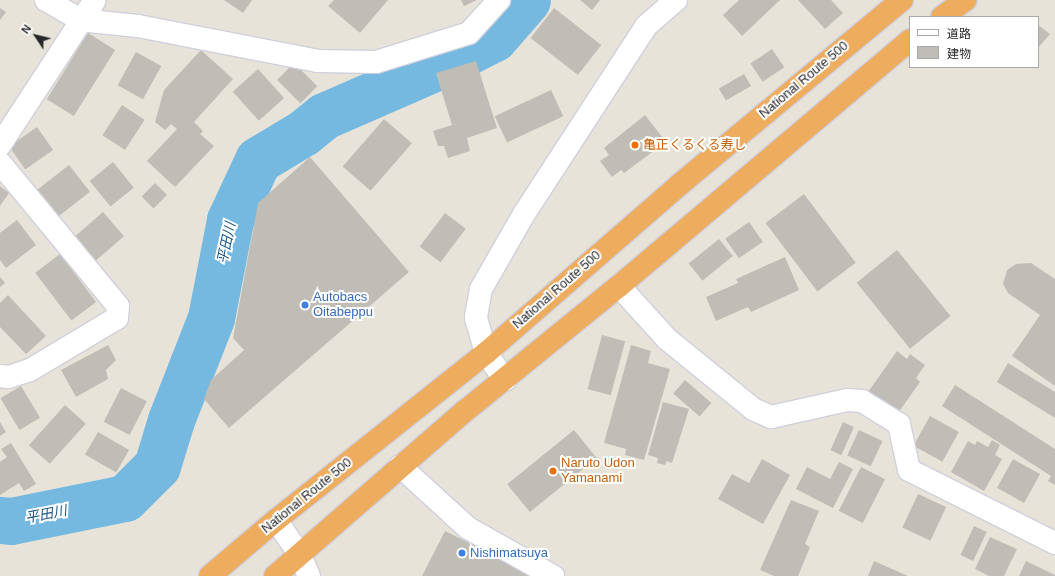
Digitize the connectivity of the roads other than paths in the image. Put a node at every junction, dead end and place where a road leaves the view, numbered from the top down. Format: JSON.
{"nodes":[{"id":1,"x":46,"y":0,"type":"edge"},
{"id":2,"x":95,"y":0,"type":"edge"},
{"id":3,"x":499,"y":0,"type":"edge"},
{"id":4,"x":676,"y":0,"type":"edge"},
{"id":5,"x":902,"y":0,"type":"edge"},
{"id":6,"x":965,"y":0,"type":"edge"},
{"id":7,"x":943,"y":16,"type":"edge"},
{"id":8,"x":80,"y":20,"type":"junction"},
{"id":9,"x":909,"y":41,"type":"edge"},
{"id":10,"x":0,"y":145,"type":"edge"},
{"id":11,"x":0,"y":163,"type":"edge"},
{"id":12,"x":619,"y":286,"type":"junction"},
{"id":13,"x":486,"y":353,"type":"junction"},
{"id":14,"x":0,"y":376,"type":"edge"},
{"id":15,"x":505,"y":380,"type":"junction"},
{"id":16,"x":400,"y":466,"type":"junction"},
{"id":17,"x":276,"y":520,"type":"junction"},
{"id":18,"x":1055,"y":543,"type":"edge"},
{"id":19,"x":300,"y":554,"type":"junction"},
{"id":20,"x":210,"y":576,"type":"edge"},
{"id":21,"x":275,"y":576,"type":"edge"},
{"id":22,"x":309,"y":576,"type":"edge"},
{"id":23,"x":553,"y":576,"type":"edge"}],
"edges":[{"from":1,"to":8,"type":"street"},
{"from":2,"to":8,"type":"street"},
{"from":3,"to":8,"type":"street"},
{"from":4,"to":13,"type":"street"},
{"from":5,"to":13,"type":"highway","name":"National Route 500"},
{"from":6,"to":7,"type":"highway"},
{"from":8,"to":10,"type":"street"},
{"from":9,"to":12,"type":"highway"},
{"from":11,"to":14,"type":"street"},
{"from":12,"to":15,"type":"highway"},
{"from":12,"to":18,"type":"street"},
{"from":13,"to":15,"type":"street"},
{"from":13,"to":17,"type":"highway","name":"National Route 500"},
{"from":15,"to":16,"type":"highway"},
{"from":16,"to":19,"type":"highway"},
{"from":16,"to":23,"type":"street"},
{"from":17,"to":19,"type":"street"},
{"from":17,"to":20,"type":"highway","name":"National Route 500"},
{"from":19,"to":21,"type":"highway"},
{"from":19,"to":22,"type":"street"}]}
